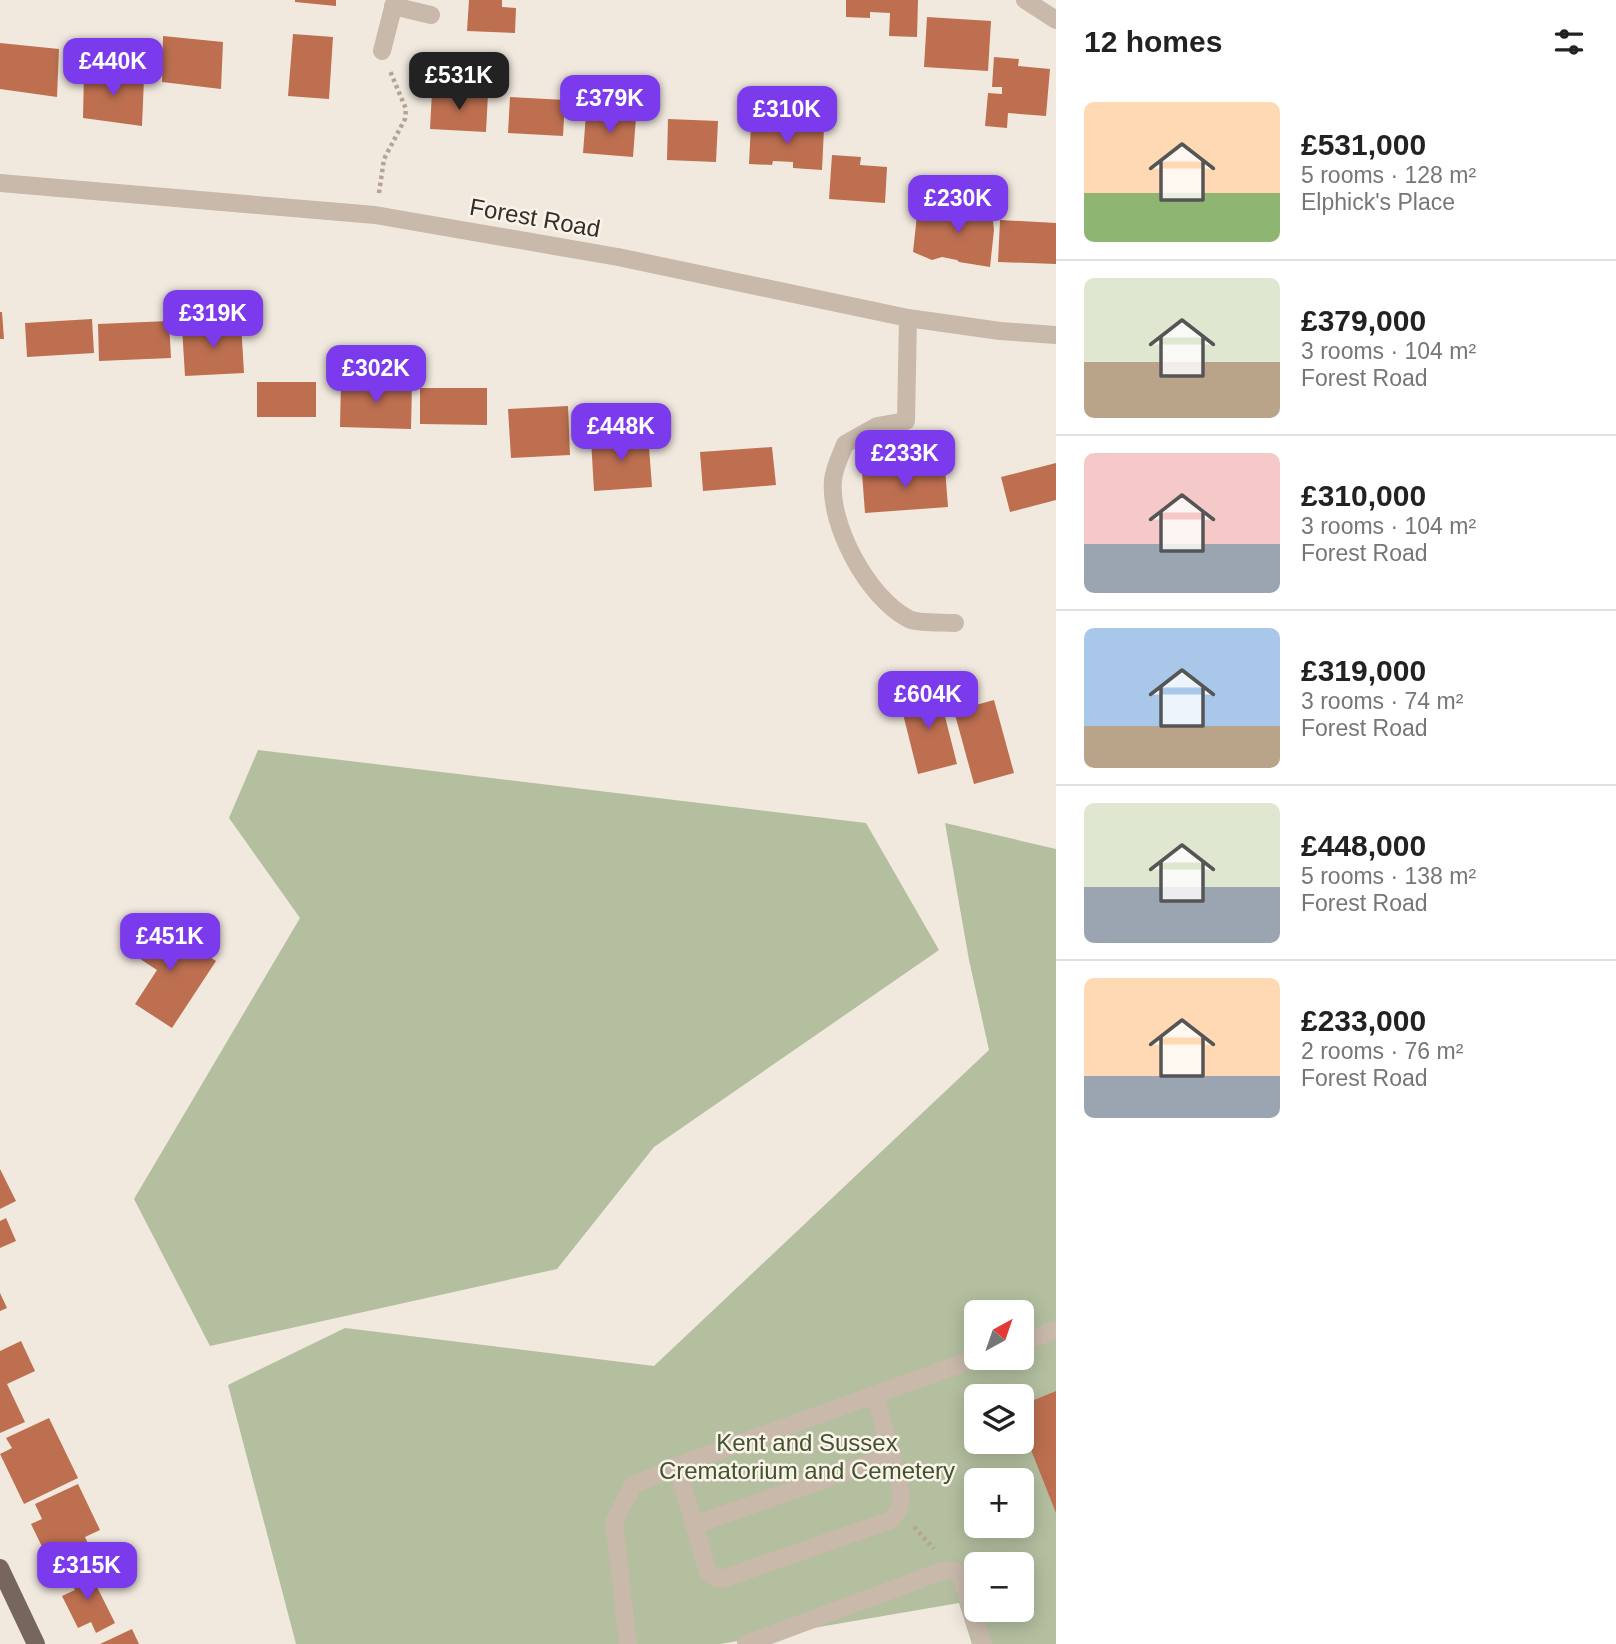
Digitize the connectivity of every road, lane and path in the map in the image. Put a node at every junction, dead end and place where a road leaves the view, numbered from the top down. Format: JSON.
{"nodes":[{"id":1,"x":1026,"y":0,"type":"edge"},
{"id":2,"x":394,"y":3,"type":"edge"},
{"id":3,"x":431,"y":15,"type":"dead end"},
{"id":4,"x":1056,"y":20,"type":"edge"},
{"id":5,"x":382,"y":51,"type":"joint"},
{"id":6,"x":0,"y":183,"type":"edge"},
{"id":7,"x":375,"y":215,"type":"junction"},
{"id":8,"x":908,"y":318,"type":"junction"},
{"id":9,"x":1056,"y":335,"type":"edge"},
{"id":10,"x":955,"y":623,"type":"dead end"},
{"id":11,"x":1056,"y":1330,"type":"edge"},
{"id":12,"x":1034,"y":1338,"type":"edge"},
{"id":13,"x":964,"y":1363,"type":"edge"},
{"id":14,"x":875,"y":1395,"type":"junction"},
{"id":15,"x":891,"y":1456,"type":"junction"},
{"id":16,"x":677,"y":1466,"type":"junction"},
{"id":17,"x":899,"y":1510,"type":"junction"},
{"id":18,"x":694,"y":1525,"type":"junction"},
{"id":19,"x":0,"y":1569,"type":"edge"},
{"id":20,"x":954,"y":1570,"type":"junction"},
{"id":21,"x":36,"y":1644,"type":"edge"},
{"id":22,"x":628,"y":1644,"type":"edge"},
{"id":23,"x":746,"y":1644,"type":"edge"},
{"id":24,"x":984,"y":1644,"type":"edge"}],
"edges":[{"from":1,"to":4,"type":"street"},
{"from":2,"to":3,"type":"street"},
{"from":2,"to":5,"type":"street"},
{"from":5,"to":7,"type":"path"},
{"from":6,"to":7,"type":"street","name":"Forest Road"},
{"from":7,"to":8,"type":"street","name":"Forest Road"},
{"from":8,"to":9,"type":"street","name":"Forest Road"},
{"from":8,"to":10,"type":"street"},
{"from":11,"to":12,"type":"street"},
{"from":13,"to":14,"type":"street"},
{"from":14,"to":15,"type":"street"},
{"from":14,"to":16,"type":"street"},
{"from":15,"to":17,"type":"street"},
{"from":15,"to":18,"type":"street"},
{"from":16,"to":18,"type":"street"},
{"from":16,"to":22,"type":"street"},
{"from":17,"to":18,"type":"street"},
{"from":17,"to":20,"type":"path"},
{"from":19,"to":21,"type":"main road"},
{"from":20,"to":23,"type":"street"},
{"from":20,"to":24,"type":"street"}]}
